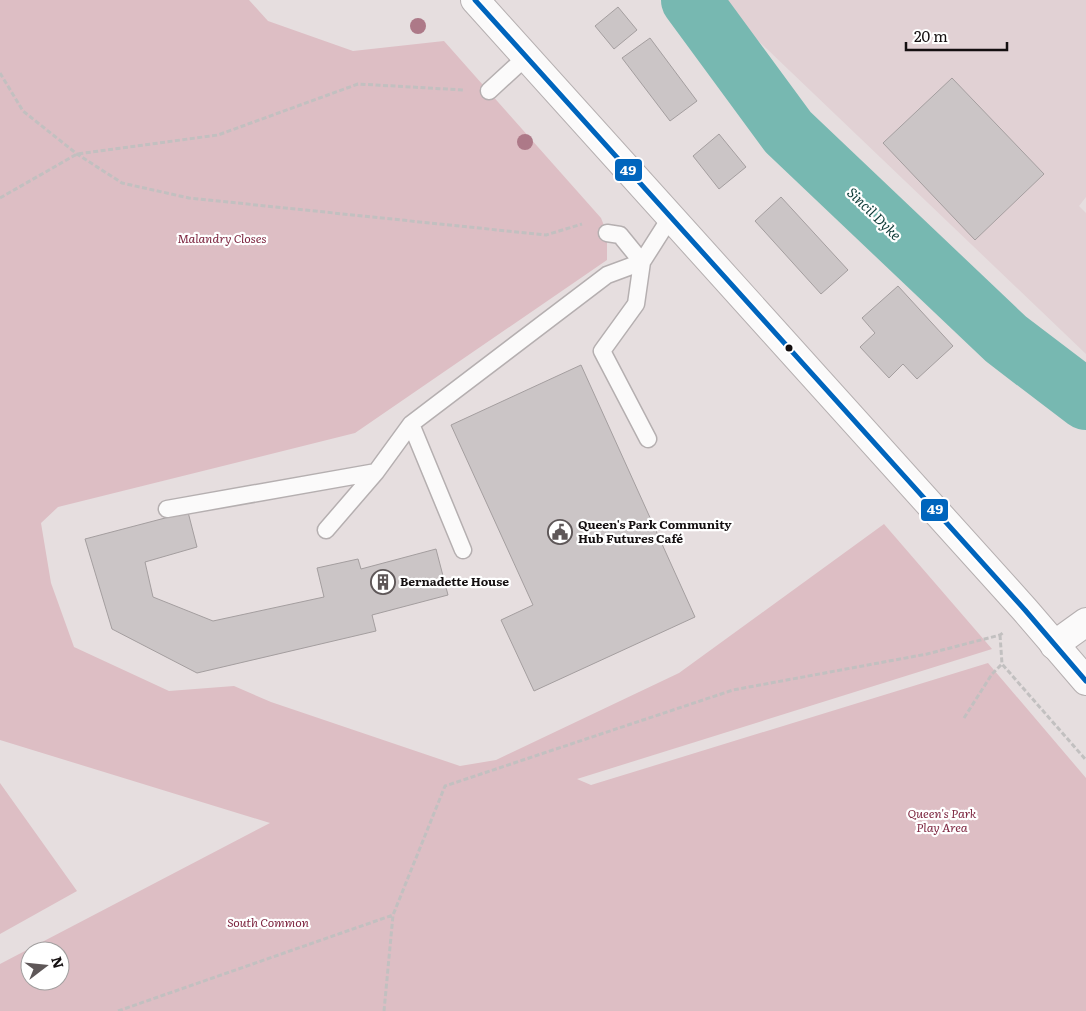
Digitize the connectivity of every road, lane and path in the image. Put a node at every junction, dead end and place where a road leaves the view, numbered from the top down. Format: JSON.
{"nodes":[{"id":1,"x":475,"y":0,"type":"edge"},
{"id":2,"x":526,"y":57,"type":"junction"},
{"id":3,"x":0,"y":72,"type":"edge"},
{"id":4,"x":489,"y":91,"type":"joint"},
{"id":5,"x":77,"y":154,"type":"junction"},
{"id":6,"x":0,"y":198,"type":"edge"},
{"id":7,"x":670,"y":218,"type":"junction"},
{"id":8,"x":583,"y":224,"type":"dead end"},
{"id":9,"x":607,"y":233,"type":"dead end"},
{"id":10,"x":642,"y":262,"type":"junction"},
{"id":11,"x":410,"y":424,"type":"junction"},
{"id":12,"x":648,"y":438,"type":"dead end"},
{"id":13,"x":376,"y":472,"type":"junction"},
{"id":14,"x":167,"y":510,"type":"dead end"},
{"id":15,"x":326,"y":530,"type":"dead end"},
{"id":16,"x":463,"y":550,"type":"dead end"},
{"id":17,"x":1086,"y":622,"type":"edge"},
{"id":18,"x":1054,"y":645,"type":"junction"},
{"id":19,"x":1002,"y":664,"type":"junction"},
{"id":20,"x":1086,"y":681,"type":"edge"},
{"id":21,"x":964,"y":718,"type":"dead end"},
{"id":22,"x":1086,"y":760,"type":"edge"},
{"id":23,"x":393,"y":916,"type":"junction"},
{"id":24,"x":118,"y":1011,"type":"edge"},
{"id":25,"x":384,"y":1011,"type":"edge"}],
"edges":[{"from":1,"to":2,"type":"main road"},
{"from":2,"to":4,"type":"lane"},
{"from":2,"to":7,"type":"main road"},
{"from":3,"to":5,"type":"path"},
{"from":4,"to":5,"type":"path"},
{"from":5,"to":6,"type":"path"},
{"from":5,"to":8,"type":"path"},
{"from":7,"to":10,"type":"lane"},
{"from":7,"to":18,"type":"main road"},
{"from":9,"to":10,"type":"lane"},
{"from":10,"to":11,"type":"lane"},
{"from":10,"to":12,"type":"lane"},
{"from":11,"to":13,"type":"lane"},
{"from":11,"to":16,"type":"lane"},
{"from":13,"to":14,"type":"lane"},
{"from":13,"to":15,"type":"lane"},
{"from":17,"to":18,"type":"main road"},
{"from":18,"to":20,"type":"main road"},
{"from":19,"to":21,"type":"path"},
{"from":19,"to":22,"type":"path"},
{"from":19,"to":23,"type":"path"},
{"from":23,"to":24,"type":"path"},
{"from":23,"to":25,"type":"path"}]}
